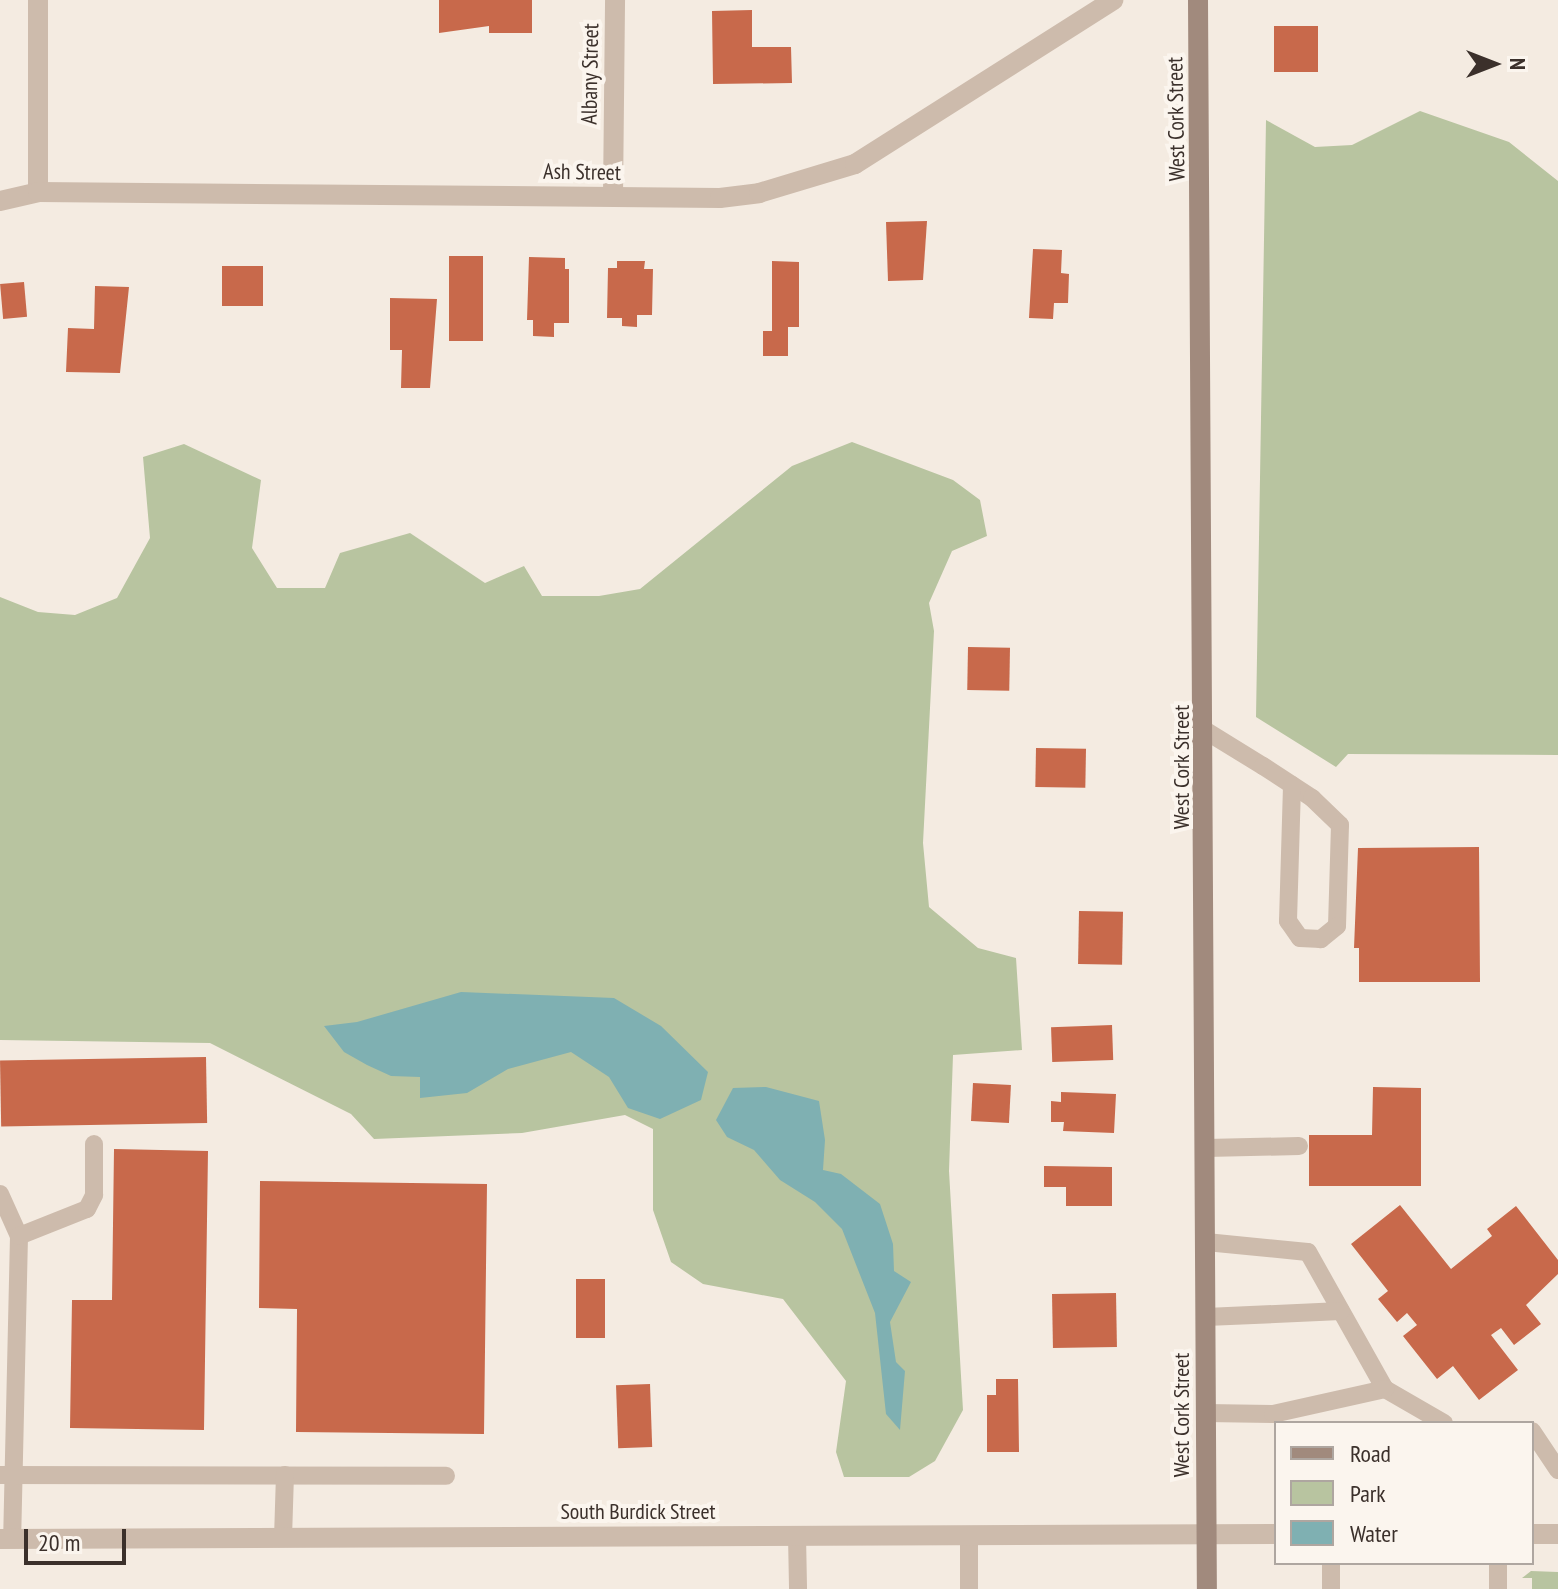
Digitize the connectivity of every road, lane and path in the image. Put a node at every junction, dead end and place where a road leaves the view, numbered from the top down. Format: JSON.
{"nodes":[{"id":1,"x":38,"y":0,"type":"edge"},
{"id":2,"x":615,"y":0,"type":"edge"},
{"id":3,"x":1113,"y":0,"type":"edge"},
{"id":4,"x":1198,"y":0,"type":"edge"},
{"id":5,"x":38,"y":192,"type":"junction"},
{"id":6,"x":613,"y":196,"type":"junction"},
{"id":7,"x":0,"y":201,"type":"edge"},
{"id":8,"x":1206,"y":731,"type":"junction"},
{"id":9,"x":1292,"y":785,"type":"junction"},
{"id":10,"x":94,"y":1144,"type":"dead end"},
{"id":11,"x":1299,"y":1146,"type":"dead end"},
{"id":12,"x":1206,"y":1148,"type":"junction"},
{"id":13,"x":0,"y":1194,"type":"edge"},
{"id":14,"x":19,"y":1236,"type":"junction"},
{"id":15,"x":1206,"y":1242,"type":"junction"},
{"id":16,"x":1341,"y":1311,"type":"junction"},
{"id":17,"x":1206,"y":1317,"type":"junction"},
{"id":18,"x":1385,"y":1389,"type":"junction"},
{"id":19,"x":1206,"y":1413,"type":"junction"},
{"id":20,"x":1441,"y":1421,"type":"edge"},
{"id":21,"x":1534,"y":1434,"type":"edge"},
{"id":22,"x":1558,"y":1470,"type":"edge"},
{"id":23,"x":7,"y":1475,"type":"edge"},
{"id":24,"x":285,"y":1475,"type":"junction"},
{"id":25,"x":446,"y":1476,"type":"dead end"},
{"id":26,"x":1206,"y":1534,"type":"junction"},
{"id":27,"x":1274,"y":1534,"type":"edge"},
{"id":28,"x":1534,"y":1534,"type":"edge"},
{"id":29,"x":1558,"y":1534,"type":"edge"},
{"id":30,"x":797,"y":1535,"type":"junction"},
{"id":31,"x":969,"y":1535,"type":"junction"},
{"id":32,"x":283,"y":1538,"type":"junction"},
{"id":33,"x":6,"y":1539,"type":"edge"},
{"id":34,"x":1331,"y":1565,"type":"edge"},
{"id":35,"x":1498,"y":1565,"type":"edge"},
{"id":36,"x":798,"y":1589,"type":"edge"},
{"id":37,"x":969,"y":1589,"type":"edge"},
{"id":38,"x":1207,"y":1589,"type":"edge"},
{"id":39,"x":1331,"y":1589,"type":"edge"},
{"id":40,"x":1498,"y":1589,"type":"edge"}],
"edges":[{"from":1,"to":5,"type":"street"},
{"from":2,"to":6,"type":"street","name":"Albany Street"},
{"from":3,"to":6,"type":"street","name":"Ash Street"},
{"from":4,"to":8,"type":"street","name":"West Cork Street"},
{"from":5,"to":6,"type":"street","name":"Ash Street"},
{"from":5,"to":7,"type":"street","name":"Ash Street"},
{"from":8,"to":9,"type":"lane"},
{"from":8,"to":12,"type":"street","name":"West Cork Street"},
{"from":9,"to":9,"type":"lane"},
{"from":10,"to":14,"type":"lane"},
{"from":11,"to":12,"type":"lane"},
{"from":12,"to":15,"type":"street","name":"West Cork Street"},
{"from":13,"to":14,"type":"lane"},
{"from":14,"to":23,"type":"lane"},
{"from":15,"to":16,"type":"lane"},
{"from":15,"to":17,"type":"street","name":"West Cork Street"},
{"from":16,"to":17,"type":"lane"},
{"from":16,"to":18,"type":"lane"},
{"from":17,"to":19,"type":"street","name":"West Cork Street"},
{"from":18,"to":19,"type":"lane"},
{"from":18,"to":20,"type":"lane"},
{"from":19,"to":26,"type":"street","name":"West Cork Street"},
{"from":21,"to":22,"type":"lane"},
{"from":23,"to":24,"type":"lane"},
{"from":23,"to":33,"type":"lane"},
{"from":24,"to":25,"type":"lane"},
{"from":24,"to":32,"type":"lane"},
{"from":26,"to":27,"type":"street","name":"South Burdick Street"},
{"from":26,"to":31,"type":"street","name":"South Burdick Street"},
{"from":26,"to":38,"type":"street","name":"West Cork Street"},
{"from":28,"to":29,"type":"street"},
{"from":30,"to":31,"type":"street","name":"South Burdick Street"},
{"from":30,"to":32,"type":"street","name":"South Burdick Street"},
{"from":30,"to":36,"type":"lane"},
{"from":31,"to":37,"type":"lane"},
{"from":32,"to":33,"type":"street","name":"South Burdick Street"},
{"from":34,"to":39,"type":"lane"},
{"from":35,"to":40,"type":"lane"}]}
